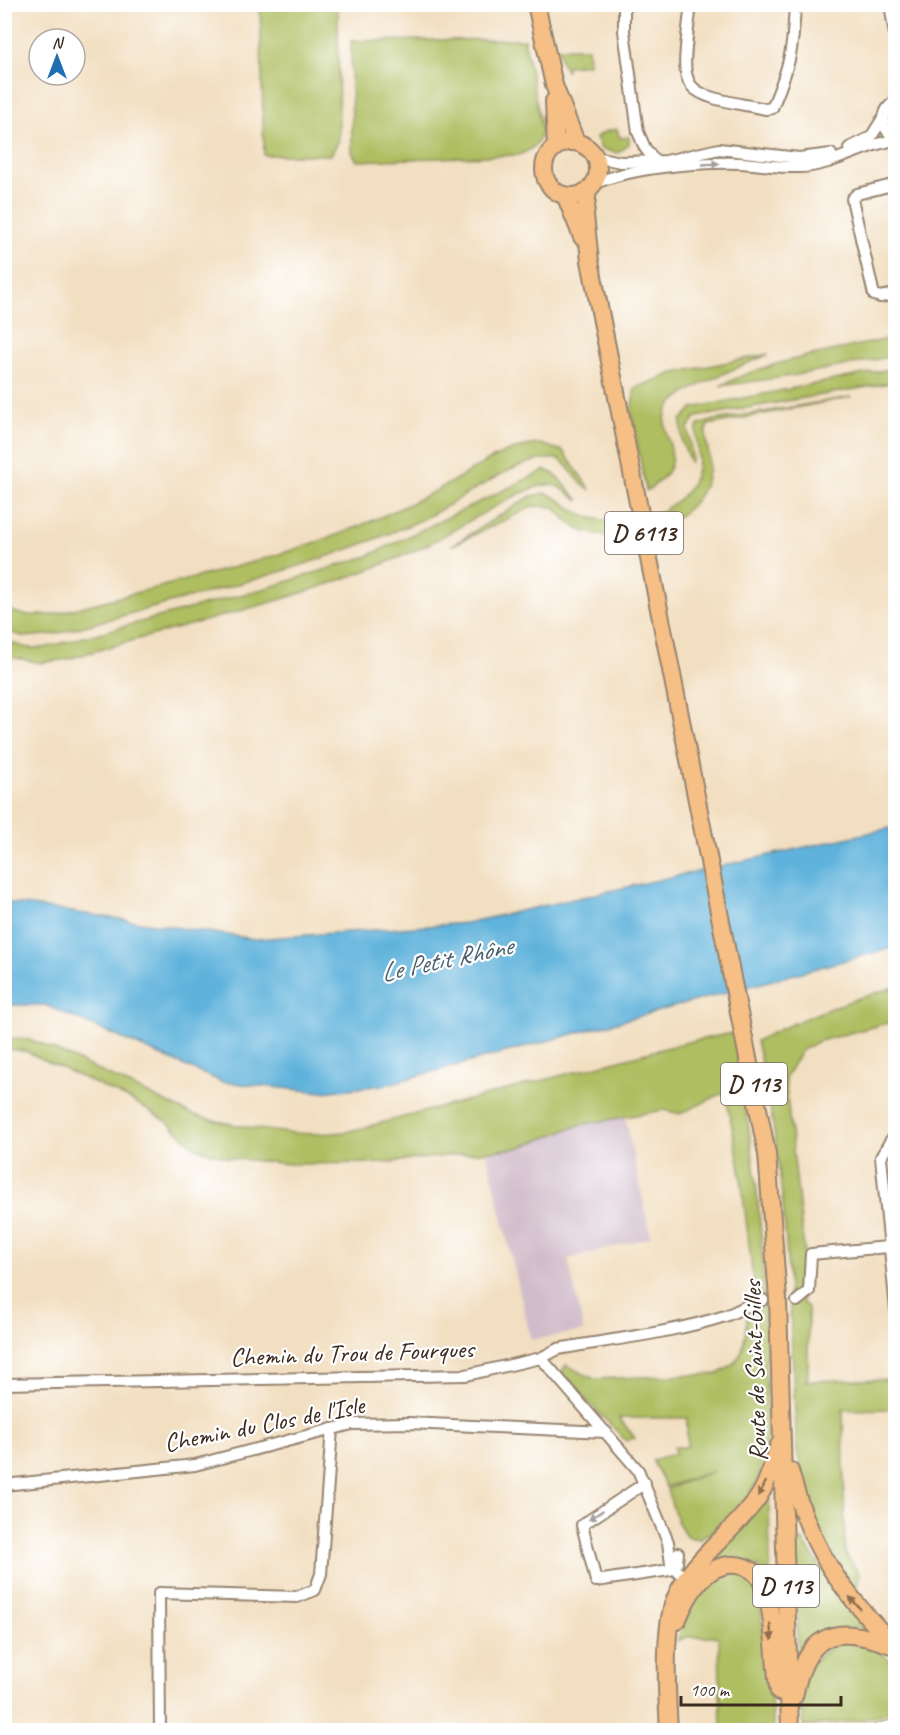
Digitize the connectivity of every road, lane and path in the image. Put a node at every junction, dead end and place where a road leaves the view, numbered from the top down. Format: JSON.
{"nodes":[{"id":1,"x":536,"y":4,"type":"edge"},
{"id":2,"x":624,"y":4,"type":"edge"},
{"id":3,"x":691,"y":4,"type":"edge"},
{"id":4,"x":795,"y":4,"type":"edge"},
{"id":5,"x":890,"y":4,"type":"edge"},
{"id":6,"x":896,"y":41,"type":"edge"},
{"id":7,"x":554,"y":85,"type":"junction"},
{"id":8,"x":894,"y":101,"type":"edge"},
{"id":9,"x":883,"y":118,"type":"junction"},
{"id":10,"x":896,"y":139,"type":"edge"},
{"id":11,"x":576,"y":142,"type":"junction"},
{"id":12,"x":556,"y":147,"type":"junction"},
{"id":13,"x":595,"y":157,"type":"junction"},
{"id":14,"x":656,"y":162,"type":"junction"},
{"id":15,"x":896,"y":184,"type":"edge"},
{"id":16,"x":590,"y":188,"type":"junction"},
{"id":17,"x":565,"y":195,"type":"junction"},
{"id":18,"x":590,"y":261,"type":"junction"},
{"id":19,"x":896,"y":294,"type":"edge"},
{"id":20,"x":740,"y":1013,"type":"joint"},
{"id":21,"x":896,"y":1138,"type":"edge"},
{"id":22,"x":896,"y":1238,"type":"edge"},
{"id":23,"x":888,"y":1247,"type":"junction"},
{"id":24,"x":763,"y":1300,"type":"tunnel mouth"},
{"id":25,"x":797,"y":1300,"type":"dead end"},
{"id":26,"x":895,"y":1309,"type":"edge"},
{"id":27,"x":541,"y":1359,"type":"junction"},
{"id":28,"x":4,"y":1384,"type":"edge"},
{"id":29,"x":332,"y":1429,"type":"junction"},
{"id":30,"x":606,"y":1432,"type":"junction"},
{"id":31,"x":783,"y":1434,"type":"junction"},
{"id":32,"x":645,"y":1483,"type":"junction"},
{"id":33,"x":4,"y":1485,"type":"edge"},
{"id":34,"x":668,"y":1542,"type":"junction"},
{"id":35,"x":678,"y":1553,"type":"junction"},
{"id":36,"x":690,"y":1573,"type":"junction"},
{"id":37,"x":895,"y":1647,"type":"edge"},
{"id":38,"x":789,"y":1728,"type":"edge"},
{"id":39,"x":894,"y":1729,"type":"edge"},
{"id":40,"x":160,"y":1731,"type":"edge"},
{"id":41,"x":669,"y":1731,"type":"edge"},
{"id":42,"x":880,"y":1731,"type":"edge"}],
"edges":[{"from":1,"to":7,"type":"main road"},
{"from":2,"to":14,"type":"street"},
{"from":3,"to":4,"type":"street"},
{"from":5,"to":6,"type":"street"},
{"from":7,"to":11,"type":"main road"},
{"from":7,"to":12,"type":"main road"},
{"from":8,"to":9,"type":"street"},
{"from":9,"to":10,"type":"street"},
{"from":9,"to":14,"type":"street"},
{"from":16,"to":10,"type":"street","one_way":true},
{"from":11,"to":12,"type":"main road"},
{"from":11,"to":13,"type":"main road"},
{"from":12,"to":17,"type":"main road"},
{"from":13,"to":14,"type":"street"},
{"from":13,"to":16,"type":"main road"},
{"from":15,"to":19,"type":"street"},
{"from":16,"to":17,"type":"main road"},
{"from":16,"to":18,"type":"main road","number":"D 6113"},
{"from":17,"to":18,"type":"main road","number":"D 6113"},
{"from":18,"to":20,"type":"main road","number":"D 6113"},
{"from":20,"to":31,"type":"main road","name":"Route de Saint-Gilles","number":"D 113"},
{"from":21,"to":23,"type":"street"},
{"from":22,"to":23,"type":"street"},
{"from":23,"to":25,"type":"street"},
{"from":23,"to":26,"type":"street"},
{"from":24,"to":27,"type":"street","name":"Chemin du Trou de Fourques"},
{"from":27,"to":28,"type":"street","name":"Chemin du Trou de Fourques"},
{"from":27,"to":30,"type":"street"},
{"from":29,"to":30,"type":"street","name":"Chemin du Clos de l'Isle"},
{"from":29,"to":33,"type":"street","name":"Chemin du Clos de l'Isle"},
{"from":29,"to":40,"type":"street"},
{"from":30,"to":32,"type":"street"},
{"from":31,"to":36,"type":"main road","one_way":true},
{"from":37,"to":31,"type":"main road","one_way":true},
{"from":31,"to":38,"type":"main road","name":"Route de Saint-Gilles","number":"D 113"},
{"from":32,"to":34,"type":"street"},
{"from":32,"to":36,"type":"street","one_way":true},
{"from":34,"to":35,"type":"street"},
{"from":34,"to":36,"type":"street"},
{"from":35,"to":36,"type":"street"},
{"from":35,"to":36,"type":"street"},
{"from":36,"to":38,"type":"main road","one_way":true},
{"from":36,"to":41,"type":"main road"},
{"from":37,"to":38,"type":"main road"},
{"from":39,"to":42,"type":"street"}]}
